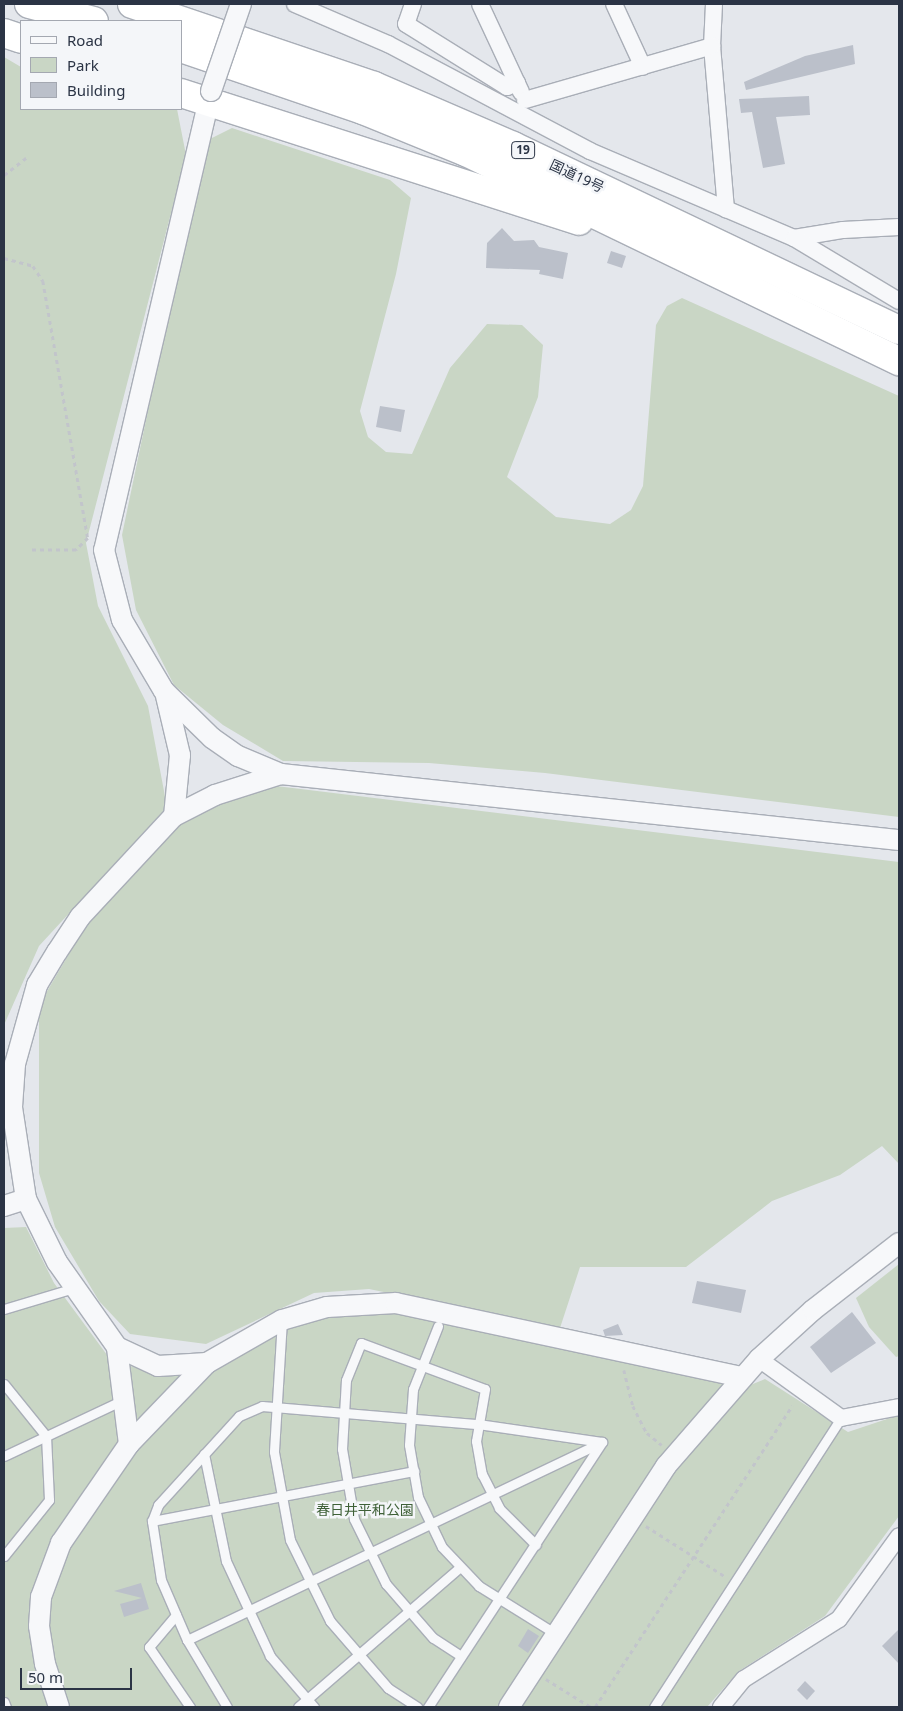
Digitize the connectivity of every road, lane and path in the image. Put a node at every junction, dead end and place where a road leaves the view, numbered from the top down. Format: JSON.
{"nodes":[{"id":1,"x":30,"y":4,"type":"edge"},
{"id":2,"x":132,"y":4,"type":"edge"},
{"id":3,"x":240,"y":4,"type":"edge"},
{"id":4,"x":295,"y":4,"type":"edge"},
{"id":5,"x":413,"y":4,"type":"edge"},
{"id":6,"x":480,"y":4,"type":"edge"},
{"id":7,"x":614,"y":4,"type":"edge"},
{"id":8,"x":714,"y":4,"type":"edge"},
{"id":9,"x":90,"y":20,"type":"edge"},
{"id":10,"x":179,"y":20,"type":"edge"},
{"id":11,"x":182,"y":21,"type":"edge"},
{"id":12,"x":4,"y":33,"type":"edge"},
{"id":13,"x":20,"y":39,"type":"edge"},
{"id":14,"x":712,"y":46,"type":"junction"},
{"id":15,"x":182,"y":48,"type":"edge"},
{"id":16,"x":643,"y":67,"type":"junction"},
{"id":17,"x":517,"y":83,"type":"junction"},
{"id":18,"x":182,"y":93,"type":"edge"},
{"id":19,"x":210,"y":97,"type":"junction"},
{"id":20,"x":525,"y":100,"type":"junction"},
{"id":21,"x":516,"y":115,"type":"junction"},
{"id":22,"x":26,"y":158,"type":"dead end"},
{"id":23,"x":4,"y":175,"type":"edge"},
{"id":24,"x":726,"y":209,"type":"junction"},
{"id":25,"x":899,"y":227,"type":"edge"},
{"id":26,"x":638,"y":234,"type":"junction"},
{"id":27,"x":794,"y":238,"type":"junction"},
{"id":28,"x":4,"y":258,"type":"edge"},
{"id":29,"x":899,"y":301,"type":"edge"},
{"id":30,"x":899,"y":330,"type":"edge"},
{"id":31,"x":899,"y":361,"type":"edge"},
{"id":32,"x":29,"y":550,"type":"dead end"},
{"id":33,"x":164,"y":691,"type":"junction"},
{"id":34,"x":281,"y":774,"type":"junction"},
{"id":35,"x":174,"y":816,"type":"junction"},
{"id":36,"x":899,"y":840,"type":"edge"},
{"id":37,"x":26,"y":1199,"type":"junction"},
{"id":38,"x":4,"y":1206,"type":"edge"},
{"id":39,"x":899,"y":1244,"type":"edge"},
{"id":40,"x":74,"y":1288,"type":"junction"},
{"id":41,"x":4,"y":1310,"type":"edge"},
{"id":42,"x":282,"y":1320,"type":"junction"},
{"id":43,"x":438,"y":1326,"type":"dead end"},
{"id":44,"x":117,"y":1347,"type":"junction"},
{"id":45,"x":759,"y":1358,"type":"junction"},
{"id":46,"x":207,"y":1363,"type":"junction"},
{"id":47,"x":623,"y":1363,"type":"dead end"},
{"id":48,"x":423,"y":1365,"type":"junction"},
{"id":49,"x":742,"y":1377,"type":"junction"},
{"id":50,"x":5,"y":1387,"type":"edge"},
{"id":51,"x":126,"y":1399,"type":"junction"},
{"id":52,"x":792,"y":1406,"type":"dead end"},
{"id":53,"x":899,"y":1407,"type":"edge"},
{"id":54,"x":277,"y":1408,"type":"junction"},
{"id":55,"x":344,"y":1413,"type":"junction"},
{"id":56,"x":412,"y":1417,"type":"junction"},
{"id":57,"x":841,"y":1418,"type":"junction"},
{"id":58,"x":478,"y":1424,"type":"junction"},
{"id":59,"x":46,"y":1436,"type":"junction"},
{"id":60,"x":602,"y":1442,"type":"junction"},
{"id":61,"x":129,"y":1444,"type":"junction"},
{"id":62,"x":667,"y":1448,"type":"dead end"},
{"id":63,"x":204,"y":1454,"type":"junction"},
{"id":64,"x":4,"y":1456,"type":"edge"},
{"id":65,"x":414,"y":1471,"type":"junction"},
{"id":66,"x":346,"y":1484,"type":"junction"},
{"id":67,"x":490,"y":1493,"type":"junction"},
{"id":68,"x":281,"y":1494,"type":"junction"},
{"id":69,"x":215,"y":1507,"type":"junction"},
{"id":70,"x":152,"y":1521,"type":"junction"},
{"id":71,"x":431,"y":1522,"type":"junction"},
{"id":72,"x":640,"y":1523,"type":"dead end"},
{"id":73,"x":899,"y":1536,"type":"edge"},
{"id":74,"x":536,"y":1545,"type":"junction"},
{"id":75,"x":372,"y":1552,"type":"junction"},
{"id":76,"x":4,"y":1556,"type":"edge"},
{"id":77,"x":693,"y":1556,"type":"junction"},
{"id":78,"x":460,"y":1567,"type":"junction"},
{"id":79,"x":309,"y":1582,"type":"junction"},
{"id":80,"x":734,"y":1583,"type":"junction"},
{"id":81,"x":500,"y":1601,"type":"junction"},
{"id":82,"x":249,"y":1611,"type":"junction"},
{"id":83,"x":411,"y":1611,"type":"junction"},
{"id":84,"x":176,"y":1615,"type":"junction"},
{"id":85,"x":556,"y":1634,"type":"junction"},
{"id":86,"x":187,"y":1640,"type":"junction"},
{"id":87,"x":359,"y":1654,"type":"junction"},
{"id":88,"x":461,"y":1656,"type":"junction"},
{"id":89,"x":548,"y":1669,"type":"dead end"},
{"id":90,"x":543,"y":1677,"type":"junction"},
{"id":91,"x":538,"y":1685,"type":"dead end"},
{"id":92,"x":306,"y":1699,"type":"junction"},
{"id":93,"x":4,"y":1702,"type":"edge"},
{"id":94,"x":55,"y":1706,"type":"edge"},
{"id":95,"x":6,"y":1707,"type":"edge"},
{"id":96,"x":190,"y":1707,"type":"edge"},
{"id":97,"x":227,"y":1707,"type":"edge"},
{"id":98,"x":298,"y":1707,"type":"edge"},
{"id":99,"x":314,"y":1707,"type":"edge"},
{"id":100,"x":417,"y":1707,"type":"edge"},
{"id":101,"x":428,"y":1707,"type":"edge"},
{"id":102,"x":509,"y":1707,"type":"edge"},
{"id":103,"x":593,"y":1707,"type":"edge"},
{"id":104,"x":654,"y":1707,"type":"edge"},
{"id":105,"x":721,"y":1707,"type":"edge"}],
"edges":[{"from":1,"to":9,"type":"highway"},
{"from":2,"to":10,"type":"highway","name":"国道19号","number":"19"},
{"from":3,"to":19,"type":"street","bridge":true},
{"from":4,"to":21,"type":"street"},
{"from":5,"to":17,"type":"street"},
{"from":6,"to":17,"type":"street"},
{"from":7,"to":16,"type":"street"},
{"from":8,"to":14,"type":"street"},
{"from":11,"to":30,"type":"highway","name":"国道19号","number":"19"},
{"from":12,"to":13,"type":"highway"},
{"from":14,"to":16,"type":"street"},
{"from":14,"to":24,"type":"street"},
{"from":15,"to":26,"type":"highway","name":"国道19号","number":"19"},
{"from":16,"to":20,"type":"street"},
{"from":17,"to":20,"type":"street"},
{"from":18,"to":19,"type":"highway"},
{"from":19,"to":26,"type":"highway"},
{"from":19,"to":33,"type":"street"},
{"from":20,"to":21,"type":"street"},
{"from":21,"to":24,"type":"street"},
{"from":22,"to":23,"type":"path"},
{"from":24,"to":27,"type":"street"},
{"from":25,"to":27,"type":"street"},
{"from":26,"to":31,"type":"highway","name":"国道19号","number":"19"},
{"from":27,"to":29,"type":"street"},
{"from":28,"to":32,"type":"path"},
{"from":33,"to":34,"type":"street"},
{"from":33,"to":35,"type":"street"},
{"from":34,"to":35,"type":"street"},
{"from":34,"to":36,"type":"street"},
{"from":35,"to":37,"type":"street"},
{"from":37,"to":38,"type":"street"},
{"from":37,"to":40,"type":"street"},
{"from":39,"to":45,"type":"street"},
{"from":40,"to":41,"type":"lane"},
{"from":40,"to":44,"type":"street"},
{"from":42,"to":46,"type":"street"},
{"from":42,"to":49,"type":"street"},
{"from":42,"to":54,"type":"lane"},
{"from":43,"to":48,"type":"lane"},
{"from":44,"to":46,"type":"street"},
{"from":44,"to":51,"type":"street"},
{"from":45,"to":49,"type":"street"},
{"from":45,"to":57,"type":"street"},
{"from":46,"to":61,"type":"street"},
{"from":47,"to":62,"type":"path"},
{"from":48,"to":55,"type":"lane"},
{"from":48,"to":56,"type":"lane"},
{"from":48,"to":58,"type":"lane"},
{"from":49,"to":85,"type":"street"},
{"from":50,"to":59,"type":"lane"},
{"from":51,"to":59,"type":"lane"},
{"from":51,"to":61,"type":"street"},
{"from":52,"to":77,"type":"path"},
{"from":53,"to":57,"type":"street"},
{"from":54,"to":55,"type":"lane"},
{"from":54,"to":63,"type":"lane"},
{"from":54,"to":68,"type":"lane"},
{"from":55,"to":56,"type":"lane"},
{"from":55,"to":66,"type":"lane"},
{"from":56,"to":58,"type":"lane"},
{"from":56,"to":65,"type":"lane"},
{"from":57,"to":80,"type":"lane"},
{"from":58,"to":60,"type":"lane"},
{"from":58,"to":67,"type":"lane"},
{"from":59,"to":64,"type":"lane"},
{"from":59,"to":76,"type":"lane"},
{"from":60,"to":67,"type":"lane"},
{"from":60,"to":74,"type":"lane"},
{"from":61,"to":94,"type":"street"},
{"from":63,"to":69,"type":"lane"},
{"from":63,"to":70,"type":"lane"},
{"from":65,"to":66,"type":"lane"},
{"from":65,"to":71,"type":"lane"},
{"from":66,"to":68,"type":"lane"},
{"from":66,"to":75,"type":"lane"},
{"from":67,"to":71,"type":"lane"},
{"from":67,"to":74,"type":"lane"},
{"from":68,"to":69,"type":"lane"},
{"from":68,"to":79,"type":"lane"},
{"from":69,"to":70,"type":"lane"},
{"from":69,"to":82,"type":"lane"},
{"from":70,"to":84,"type":"lane"},
{"from":71,"to":75,"type":"lane"},
{"from":71,"to":78,"type":"lane"},
{"from":72,"to":77,"type":"path"},
{"from":73,"to":105,"type":"street"},
{"from":74,"to":81,"type":"lane"},
{"from":75,"to":79,"type":"lane"},
{"from":75,"to":83,"type":"lane"},
{"from":77,"to":80,"type":"path"},
{"from":77,"to":103,"type":"path"},
{"from":78,"to":81,"type":"lane"},
{"from":78,"to":83,"type":"lane"},
{"from":79,"to":82,"type":"lane"},
{"from":79,"to":87,"type":"lane"},
{"from":80,"to":104,"type":"lane"},
{"from":81,"to":85,"type":"lane"},
{"from":81,"to":88,"type":"lane"},
{"from":82,"to":86,"type":"lane"},
{"from":82,"to":92,"type":"lane"},
{"from":83,"to":87,"type":"lane"},
{"from":83,"to":88,"type":"lane"},
{"from":84,"to":86,"type":"lane"},
{"from":84,"to":96,"type":"lane"},
{"from":85,"to":102,"type":"street"},
{"from":86,"to":97,"type":"lane"},
{"from":87,"to":92,"type":"lane"},
{"from":87,"to":100,"type":"lane"},
{"from":88,"to":101,"type":"lane"},
{"from":89,"to":90,"type":"path"},
{"from":90,"to":91,"type":"path"},
{"from":90,"to":103,"type":"path"},
{"from":92,"to":98,"type":"lane"},
{"from":92,"to":99,"type":"lane"},
{"from":93,"to":95,"type":"lane"}]}
